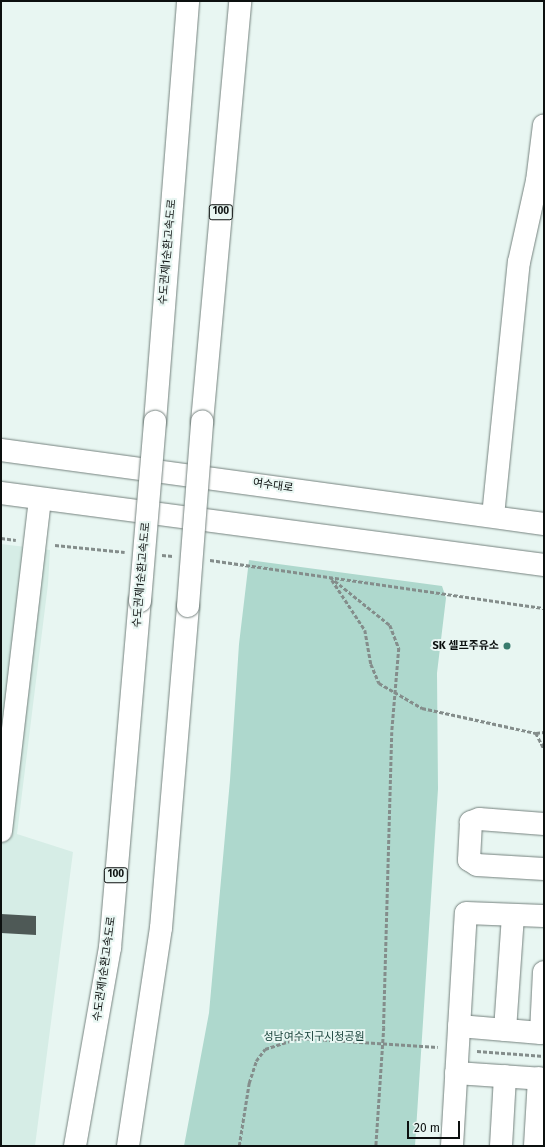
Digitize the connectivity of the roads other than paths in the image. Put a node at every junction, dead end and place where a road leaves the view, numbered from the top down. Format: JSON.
{"nodes":[{"id":1,"x":188,"y":1,"type":"edge"},
{"id":2,"x":240,"y":1,"type":"edge"},
{"id":3,"x":544,"y":125,"type":"edge"},
{"id":4,"x":1,"y":450,"type":"edge"},
{"id":5,"x":1,"y":493,"type":"edge"},
{"id":6,"x":40,"y":499,"type":"junction"},
{"id":7,"x":493,"y":516,"type":"junction"},
{"id":8,"x":544,"y":524,"type":"edge"},
{"id":9,"x":544,"y":565,"type":"edge"},
{"id":10,"x":544,"y":824,"type":"edge"},
{"id":11,"x":1,"y":831,"type":"edge"},
{"id":12,"x":544,"y":869,"type":"edge"},
{"id":13,"x":513,"y":915,"type":"junction"},
{"id":14,"x":544,"y":916,"type":"edge"},
{"id":15,"x":544,"y":972,"type":"edge"},
{"id":16,"x":459,"y":1026,"type":"junction"},
{"id":17,"x":505,"y":1030,"type":"junction"},
{"id":18,"x":456,"y":1073,"type":"junction"},
{"id":19,"x":505,"y":1076,"type":"junction"},
{"id":20,"x":541,"y":1078,"type":"edge"},
{"id":21,"x":75,"y":1146,"type":"edge"},
{"id":22,"x":128,"y":1146,"type":"edge"},
{"id":23,"x":452,"y":1146,"type":"edge"},
{"id":24,"x":501,"y":1146,"type":"edge"},
{"id":25,"x":535,"y":1146,"type":"edge"}],
"edges":[{"from":1,"to":21,"type":"main road","name":"수도권제1순환고속도로","number":"100","bridge":true},
{"from":2,"to":22,"type":"main road","number":"100","bridge":true},
{"from":3,"to":7,"type":"main road"},
{"from":4,"to":7,"type":"main road","name":"여수대로"},
{"from":5,"to":6,"type":"main road"},
{"from":6,"to":9,"type":"main road"},
{"from":6,"to":11,"type":"main road"},
{"from":7,"to":8,"type":"main road","name":"여수대로"},
{"from":10,"to":12,"type":"main road"},
{"from":13,"to":14,"type":"main road"},
{"from":13,"to":16,"type":"main road"},
{"from":13,"to":17,"type":"main road"},
{"from":15,"to":17,"type":"main road"},
{"from":16,"to":17,"type":"main road"},
{"from":16,"to":18,"type":"main road"},
{"from":18,"to":19,"type":"main road"},
{"from":18,"to":23,"type":"main road"},
{"from":19,"to":20,"type":"main road"},
{"from":19,"to":24,"type":"main road"},
{"from":20,"to":25,"type":"main road"}]}
